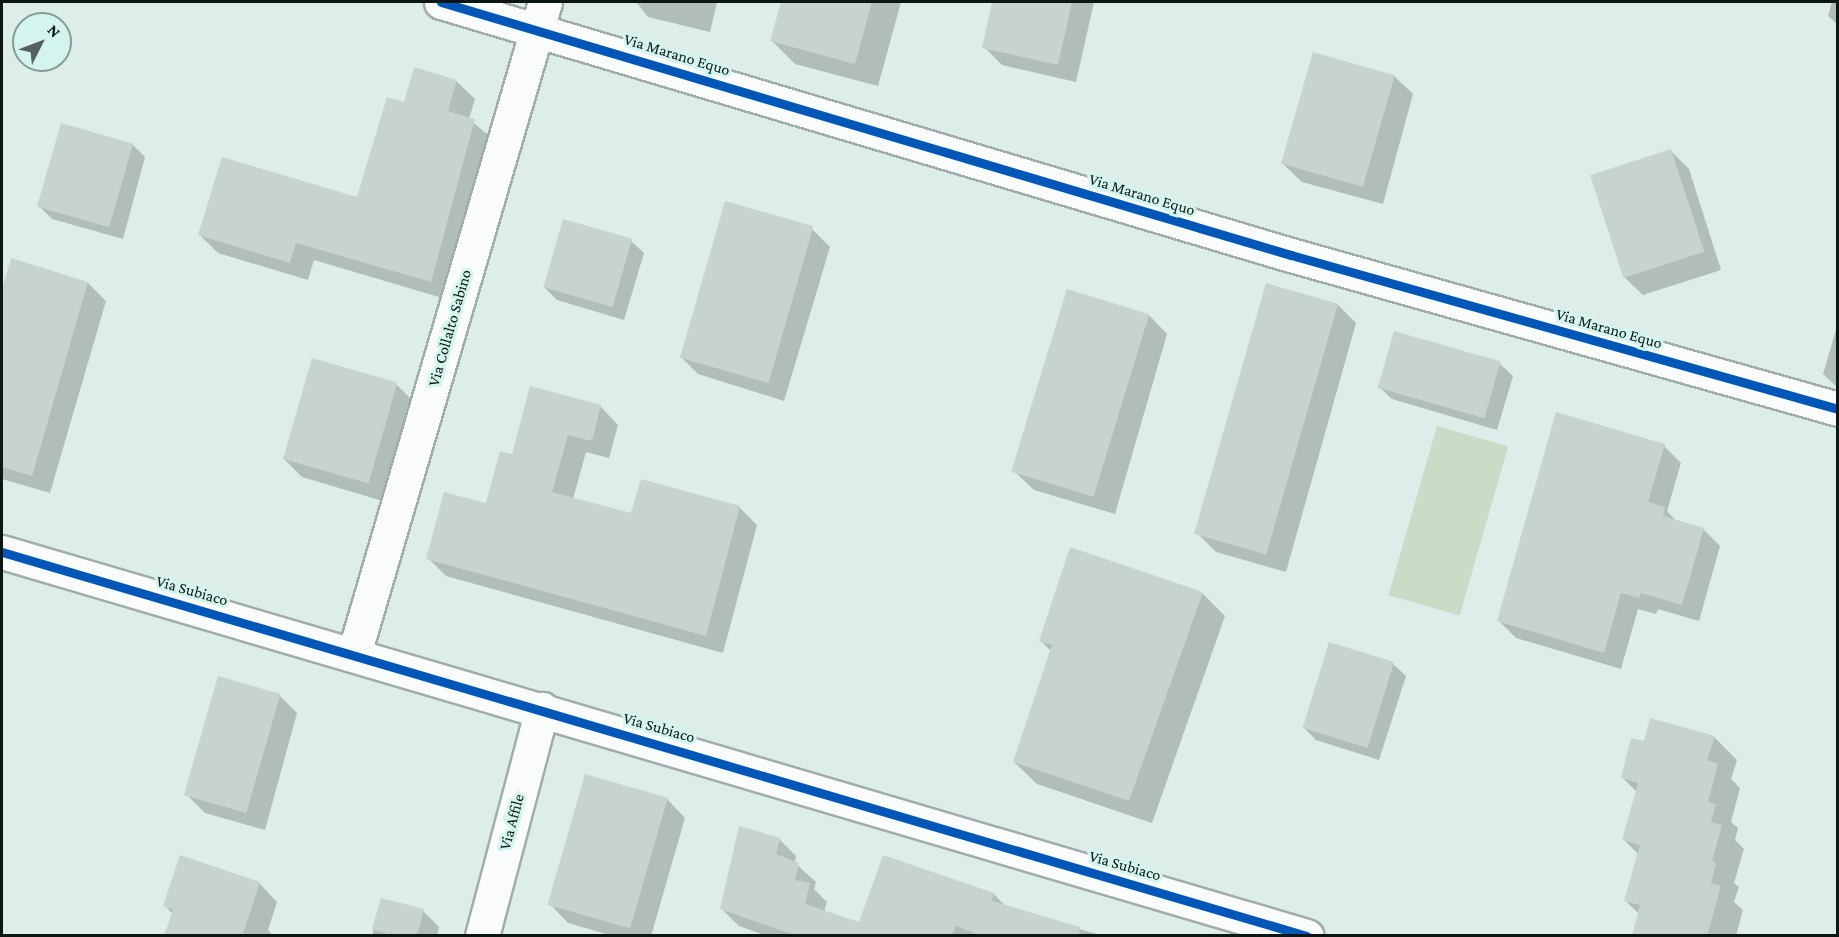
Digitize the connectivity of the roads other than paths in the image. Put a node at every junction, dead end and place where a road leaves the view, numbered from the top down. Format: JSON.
{"nodes":[{"id":1,"x":441,"y":2,"type":"edge"},
{"id":2,"x":541,"y":15,"type":"edge"},
{"id":3,"x":1838,"y":409,"type":"edge"},
{"id":4,"x":2,"y":552,"type":"edge"},
{"id":5,"x":354,"y":654,"type":"junction"},
{"id":6,"x":542,"y":709,"type":"junction"},
{"id":7,"x":482,"y":936,"type":"edge"},
{"id":8,"x":1306,"y":936,"type":"edge"}],
"edges":[{"from":1,"to":2,"type":"street","name":"Via Marano Equo"},
{"from":2,"to":3,"type":"street","name":"Via Marano Equo"},
{"from":2,"to":5,"type":"street","name":"Via Collalto Sabino"},
{"from":4,"to":5,"type":"street","name":"Via Subiaco"},
{"from":5,"to":6,"type":"street","name":"Via Subiaco"},
{"from":6,"to":7,"type":"street","name":"Via Affile"},
{"from":6,"to":8,"type":"street","name":"Via Subiaco"}]}
